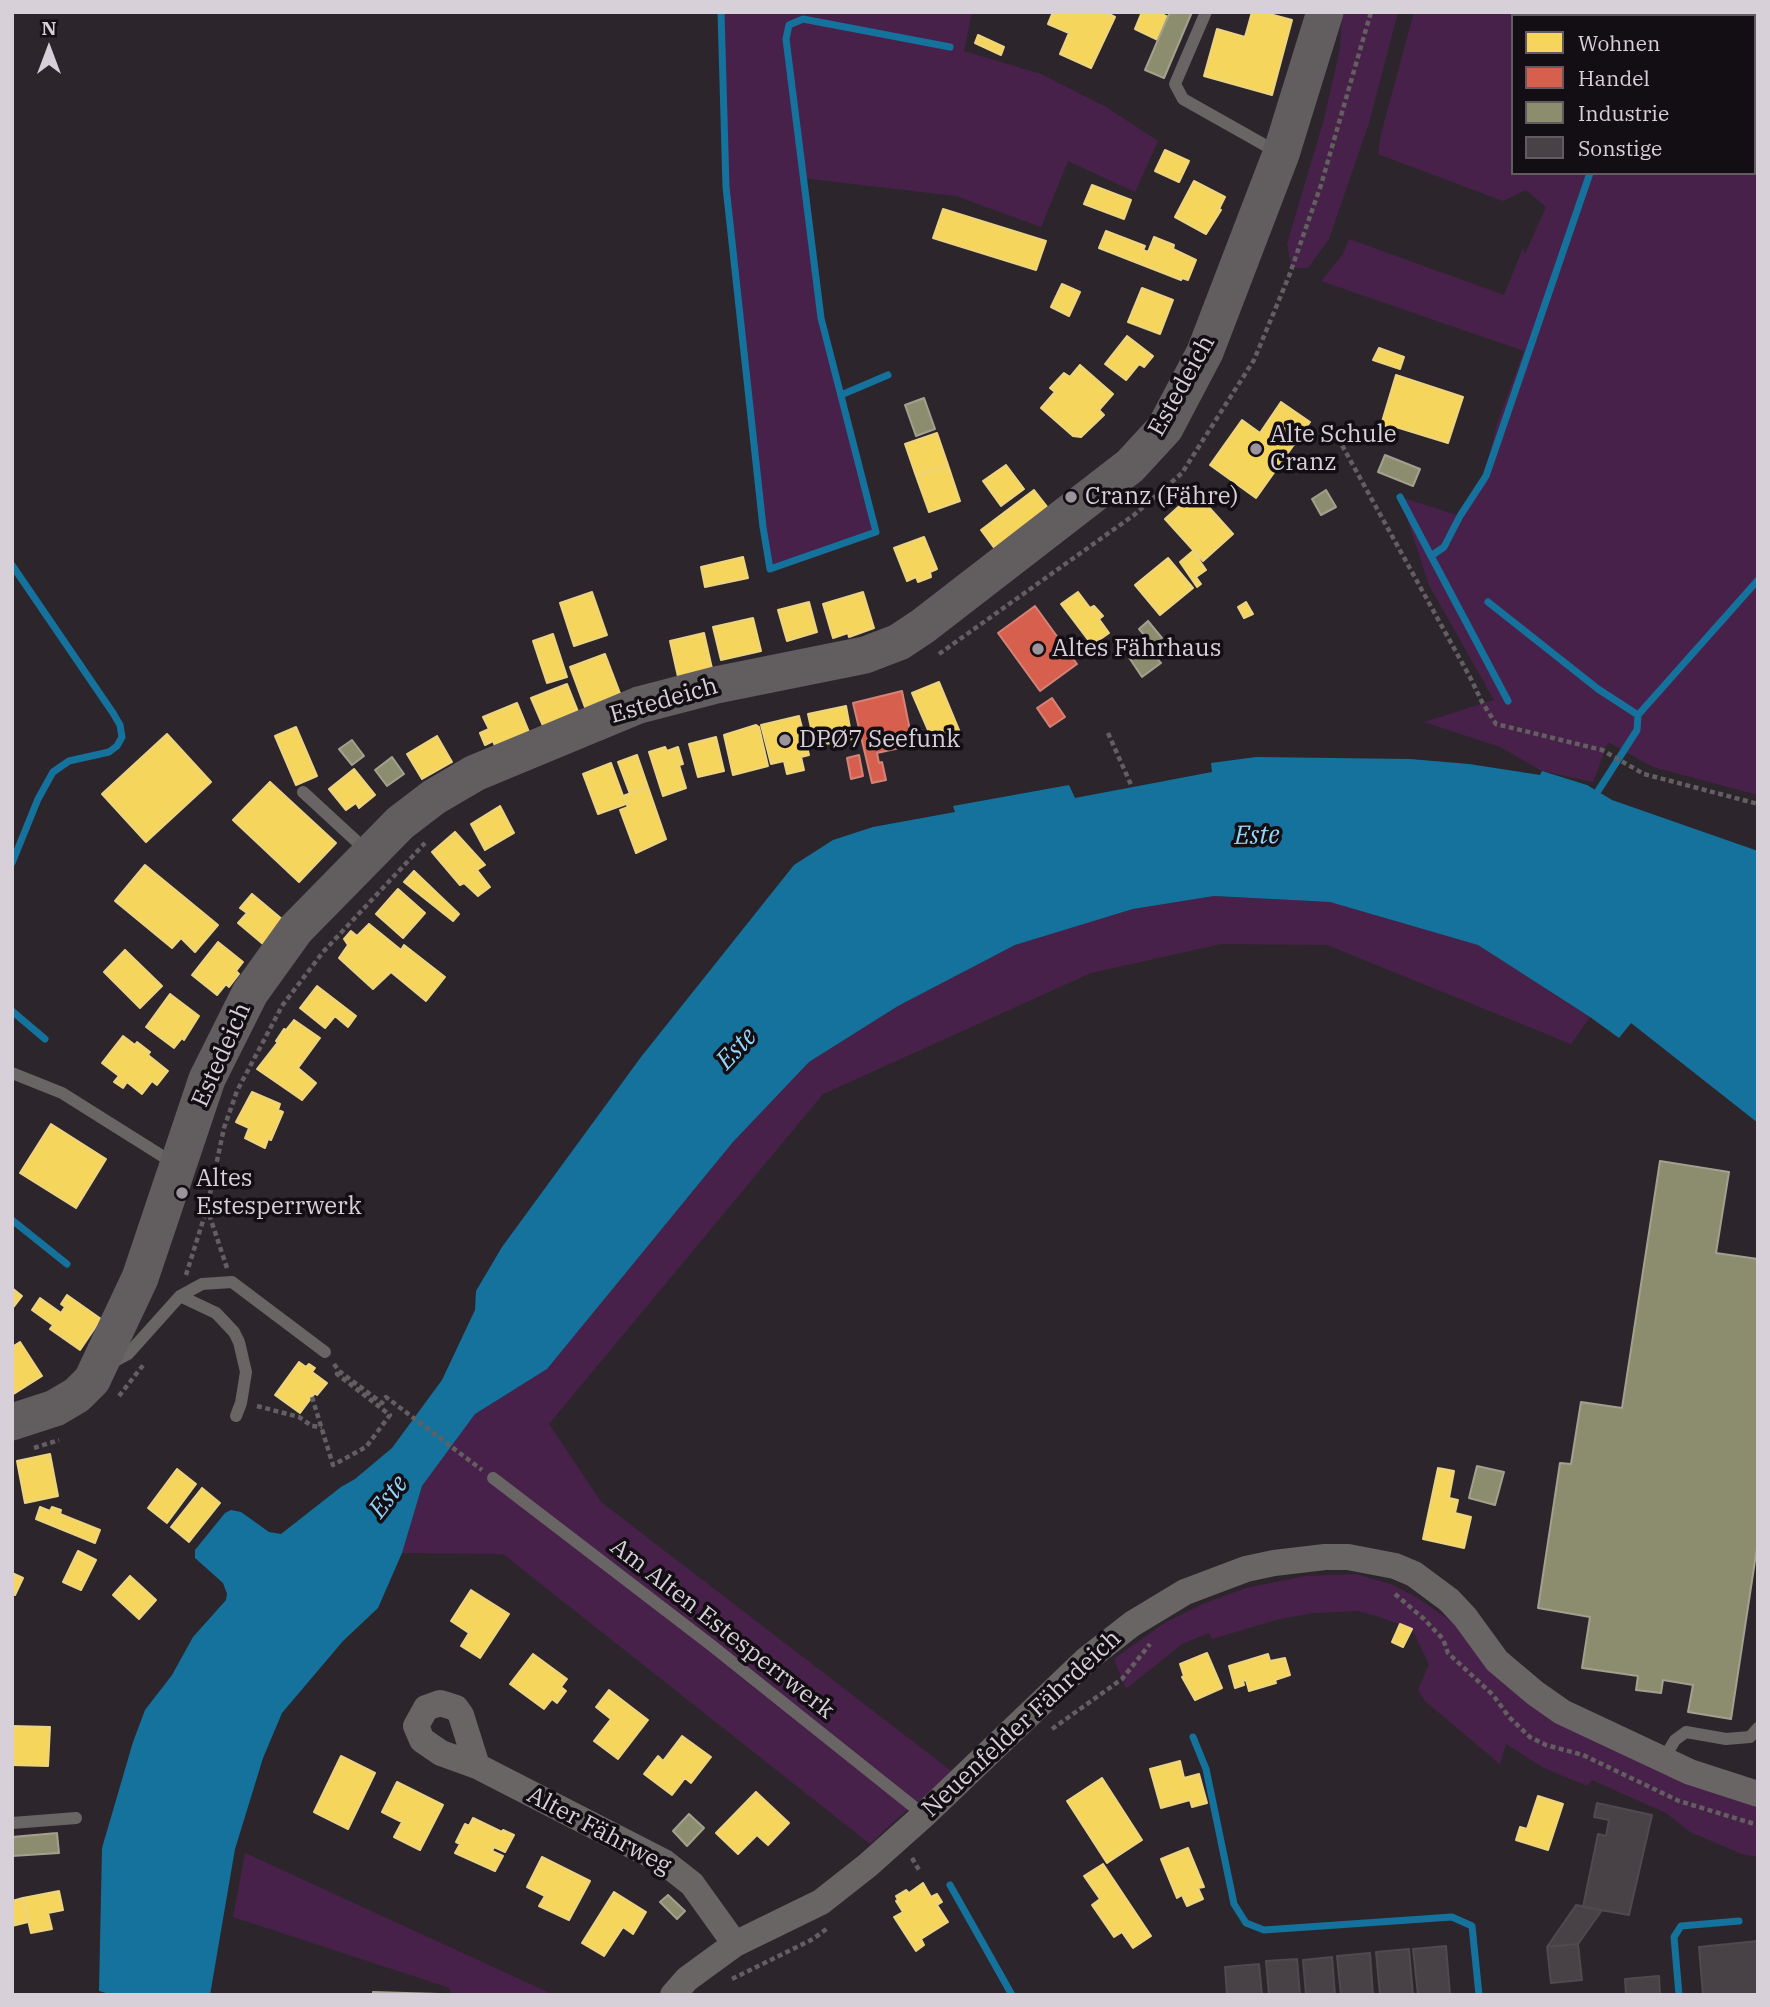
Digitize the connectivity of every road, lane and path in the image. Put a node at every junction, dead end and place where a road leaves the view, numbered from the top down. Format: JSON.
{"nodes":[{"id":1,"x":1206,"y":12,"type":"edge"},
{"id":2,"x":1325,"y":12,"type":"edge"},
{"id":3,"x":1371,"y":12,"type":"edge"},
{"id":4,"x":1281,"y":155,"type":"junction"},
{"id":5,"x":1338,"y":438,"type":"dead end"},
{"id":6,"x":1182,"y":473,"type":"dead end"},
{"id":7,"x":1108,"y":733,"type":"dead end"},
{"id":8,"x":1132,"y":787,"type":"dead end"},
{"id":9,"x":303,"y":792,"type":"dead end"},
{"id":10,"x":1758,"y":804,"type":"edge"},
{"id":11,"x":425,"y":844,"type":"dead end"},
{"id":12,"x":369,"y":853,"type":"junction"},
{"id":13,"x":12,"y":1073,"type":"edge"},
{"id":14,"x":178,"y":1166,"type":"junction"},
{"id":15,"x":232,"y":1282,"type":"junction"},
{"id":16,"x":180,"y":1296,"type":"junction"},
{"id":17,"x":325,"y":1352,"type":"joint"},
{"id":18,"x":103,"y":1360,"type":"junction"},
{"id":19,"x":339,"y":1371,"type":"junction"},
{"id":20,"x":312,"y":1397,"type":"dead end"},
{"id":21,"x":241,"y":1403,"type":"junction"},
{"id":22,"x":236,"y":1416,"type":"dead end"},
{"id":23,"x":12,"y":1422,"type":"edge"},
{"id":24,"x":321,"y":1427,"type":"junction"},
{"id":25,"x":471,"y":1462,"type":"dead end"},
{"id":26,"x":492,"y":1478,"type":"dead end"},
{"id":27,"x":1389,"y":1590,"type":"dead end"},
{"id":28,"x":1155,"y":1640,"type":"dead end"},
{"id":29,"x":1755,"y":1734,"type":"edge"},
{"id":30,"x":1042,"y":1736,"type":"dead end"},
{"id":31,"x":1663,"y":1760,"type":"junction"},
{"id":32,"x":477,"y":1766,"type":"dead end"},
{"id":33,"x":1758,"y":1794,"type":"edge"},
{"id":34,"x":924,"y":1815,"type":"junction"},
{"id":35,"x":76,"y":1818,"type":"dead end"},
{"id":36,"x":12,"y":1823,"type":"edge"},
{"id":37,"x":1758,"y":1825,"type":"edge"},
{"id":38,"x":914,"y":1861,"type":"dead end"},
{"id":39,"x":919,"y":1870,"type":"dead end"},
{"id":40,"x":735,"y":1944,"type":"junction"},
{"id":41,"x":792,"y":1950,"type":"dead end"},
{"id":42,"x":727,"y":1982,"type":"dead end"},
{"id":43,"x":673,"y":1995,"type":"edge"}],
"edges":[{"from":1,"to":4,"type":"lane"},
{"from":2,"to":4,"type":"street","name":"Estedeich"},
{"from":3,"to":6,"type":"path"},
{"from":4,"to":12,"type":"street","name":"Estedeich"},
{"from":5,"to":10,"type":"path"},
{"from":7,"to":8,"type":"path"},
{"from":9,"to":12,"type":"lane"},
{"from":11,"to":15,"type":"path"},
{"from":12,"to":14,"type":"street","name":"Estedeich"},
{"from":13,"to":14,"type":"lane"},
{"from":14,"to":18,"type":"street","name":"Estedeich"},
{"from":15,"to":16,"type":"lane"},
{"from":15,"to":17,"type":"lane"},
{"from":16,"to":18,"type":"lane"},
{"from":16,"to":21,"type":"lane"},
{"from":17,"to":19,"type":"path"},
{"from":18,"to":23,"type":"street","name":"Estedeich"},
{"from":19,"to":24,"type":"path"},
{"from":19,"to":25,"type":"path"},
{"from":20,"to":24,"type":"path"},
{"from":21,"to":22,"type":"lane"},
{"from":21,"to":24,"type":"path"},
{"from":26,"to":34,"type":"lane","name":"Am Alten Estesperrwerk"},
{"from":27,"to":37,"type":"path"},
{"from":28,"to":30,"type":"path"},
{"from":29,"to":31,"type":"lane"},
{"from":31,"to":33,"type":"street","name":"Neuenfelder Fährdeich"},
{"from":31,"to":34,"type":"street","name":"Neuenfelder Fährdeich"},
{"from":32,"to":40,"type":"street","name":"Alter Fährweg"},
{"from":34,"to":40,"type":"street","name":"Neuenfelder Fährdeich"},
{"from":35,"to":36,"type":"lane"},
{"from":38,"to":39,"type":"path"},
{"from":40,"to":43,"type":"street","name":"Neuenfelder Fährdeich"},
{"from":41,"to":42,"type":"path"}]}
